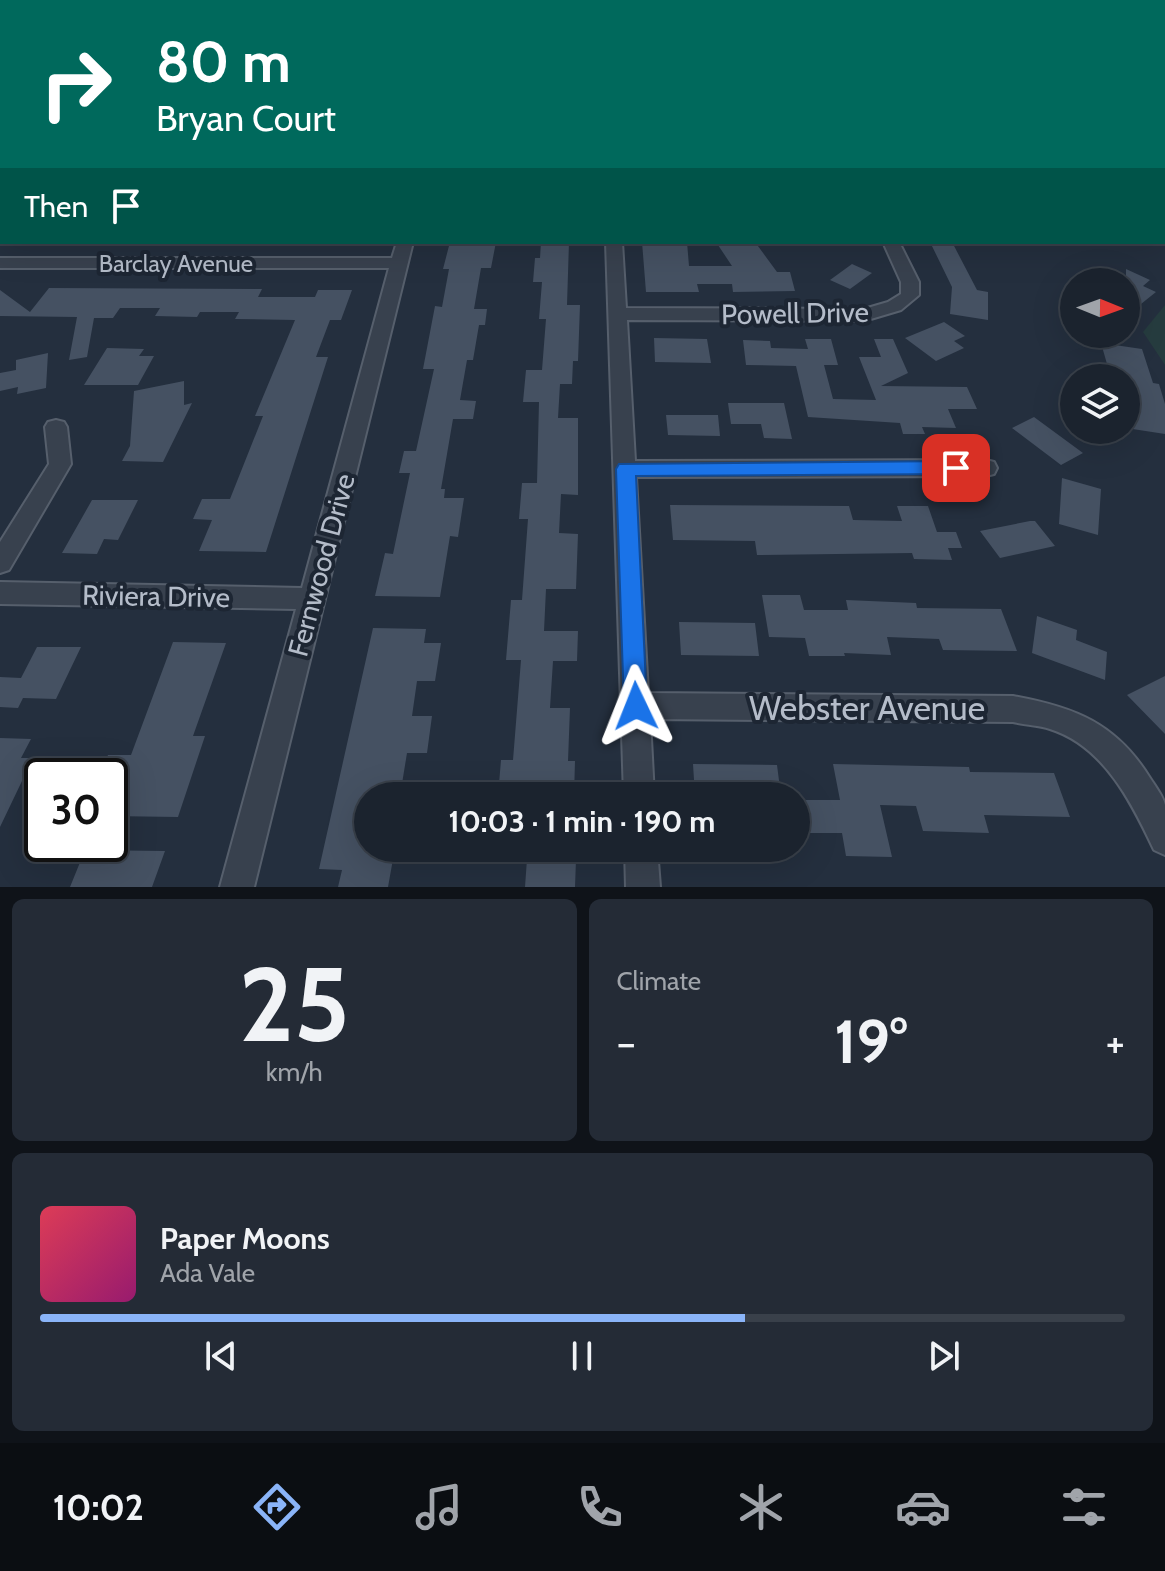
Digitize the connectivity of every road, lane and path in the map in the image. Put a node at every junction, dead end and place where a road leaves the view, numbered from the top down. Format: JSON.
{"nodes":[{"id":1,"x":614,"y":244,"type":"edge"},
{"id":2,"x":892,"y":244,"type":"edge"},
{"id":3,"x":402,"y":252,"type":"edge"},
{"id":4,"x":0,"y":263,"type":"edge"},
{"id":5,"x":617,"y":314,"type":"junction"},
{"id":6,"x":56,"y":427,"type":"dead end"},
{"id":7,"x":986,"y":468,"type":"dead end"},
{"id":8,"x":626,"y":469,"type":"junction"},
{"id":9,"x":0,"y":563,"type":"edge"},
{"id":10,"x":0,"y":593,"type":"edge"},
{"id":11,"x":313,"y":599,"type":"junction"},
{"id":12,"x":636,"y":706,"type":"junction"},
{"id":13,"x":639,"y":782,"type":"edge"},
{"id":14,"x":1165,"y":839,"type":"edge"},
{"id":15,"x":642,"y":862,"type":"edge"},
{"id":16,"x":237,"y":887,"type":"edge"},
{"id":17,"x":643,"y":887,"type":"edge"}],
"edges":[{"from":1,"to":5,"type":"street"},
{"from":2,"to":5,"type":"street","name":"Powell Drive"},
{"from":3,"to":4,"type":"street","name":"Barclay Avenue"},
{"from":3,"to":11,"type":"street","name":"Fernwood Drive"},
{"from":5,"to":8,"type":"street"},
{"from":6,"to":9,"type":"street"},
{"from":7,"to":8,"type":"street"},
{"from":8,"to":12,"type":"street"},
{"from":10,"to":11,"type":"street","name":"Riviera Drive"},
{"from":11,"to":16,"type":"street","name":"Fernwood Drive"},
{"from":12,"to":13,"type":"street"},
{"from":12,"to":14,"type":"street","name":"Webster Avenue"},
{"from":15,"to":17,"type":"street"}]}
